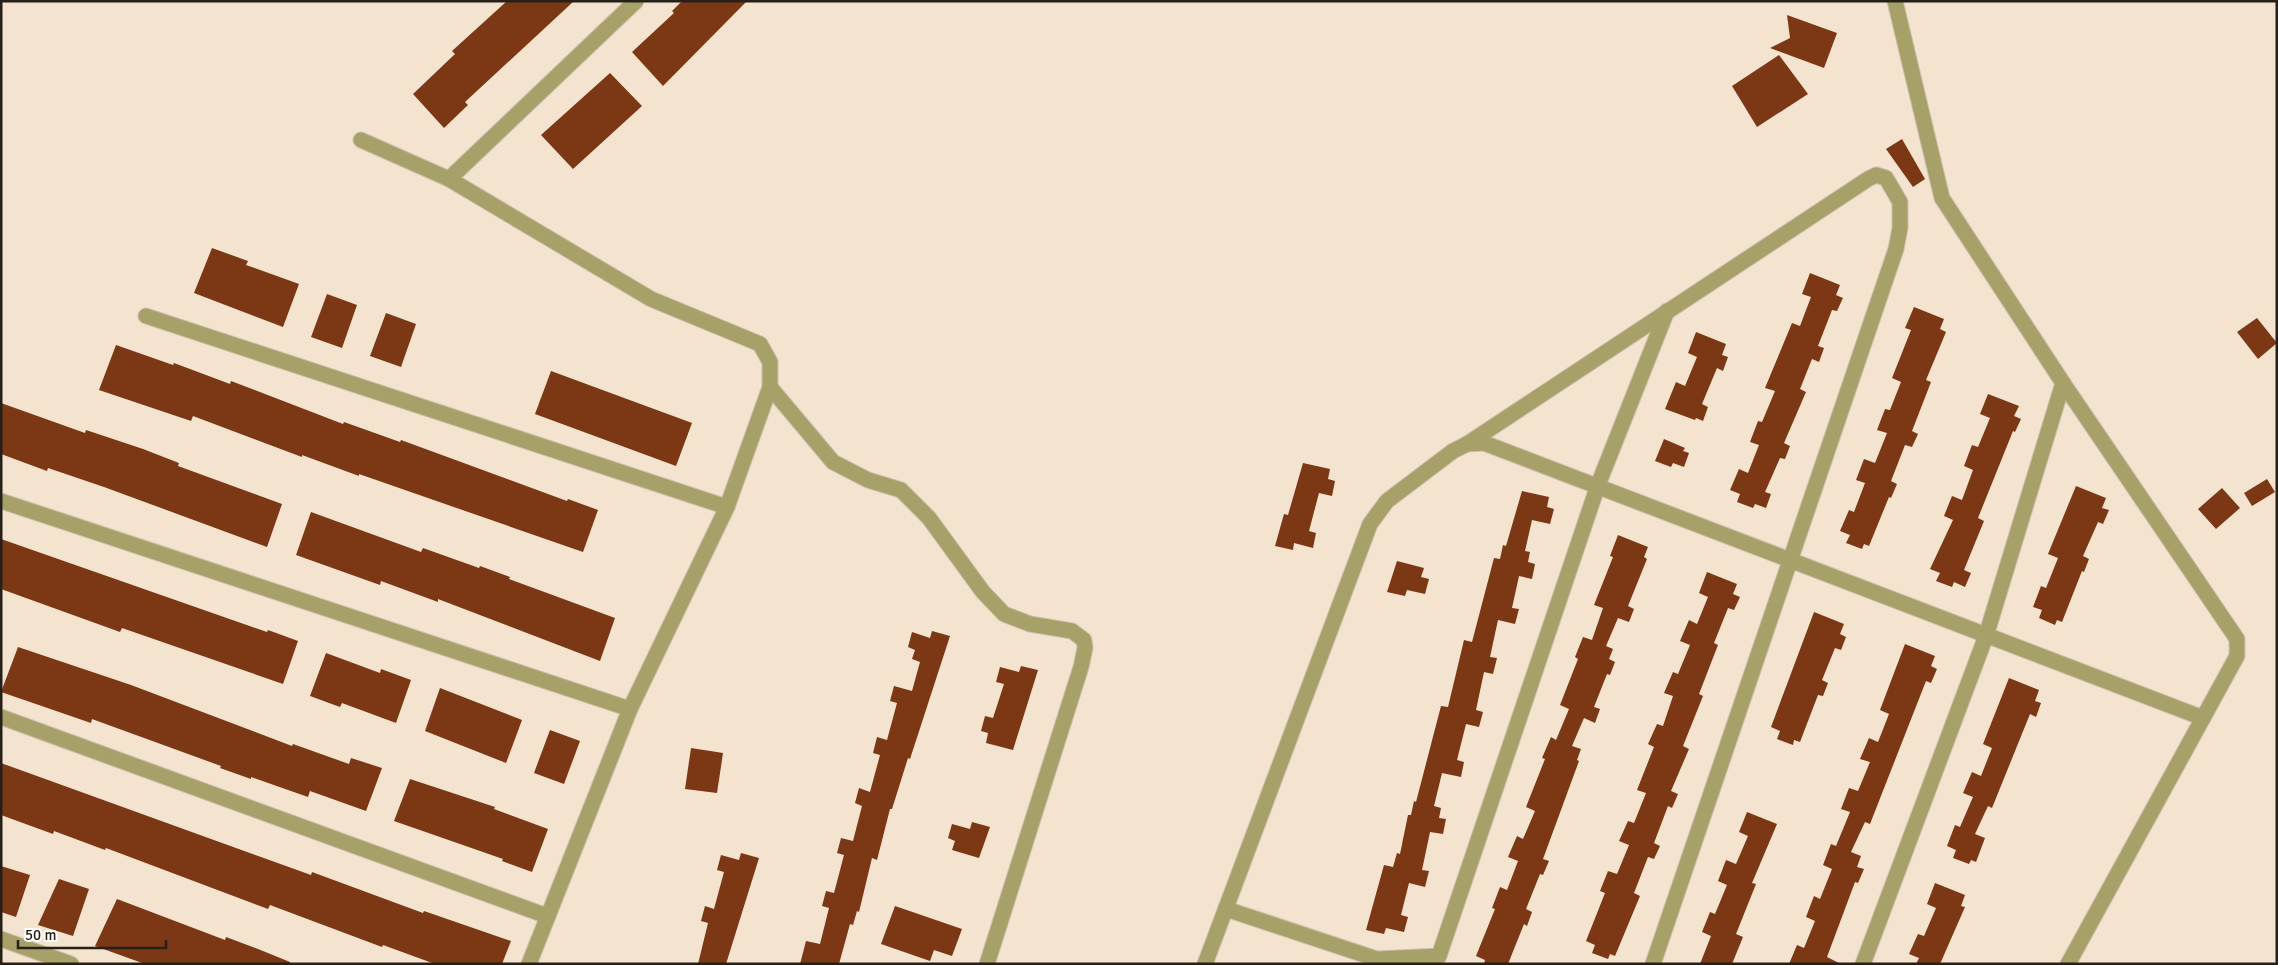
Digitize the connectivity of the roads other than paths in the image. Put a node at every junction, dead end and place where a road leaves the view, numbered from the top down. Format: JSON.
{"nodes":[{"id":1,"x":636,"y":1,"type":"edge"},
{"id":2,"x":1895,"y":1,"type":"edge"},
{"id":3,"x":361,"y":140,"type":"dead end"},
{"id":4,"x":449,"y":179,"type":"junction"},
{"id":5,"x":1667,"y":311,"type":"junction"},
{"id":6,"x":146,"y":316,"type":"dead end"},
{"id":7,"x":2063,"y":383,"type":"junction"},
{"id":8,"x":770,"y":387,"type":"junction"},
{"id":9,"x":1467,"y":444,"type":"junction"},
{"id":10,"x":1598,"y":485,"type":"junction"},
{"id":11,"x":1,"y":501,"type":"edge"},
{"id":12,"x":727,"y":507,"type":"junction"},
{"id":13,"x":1792,"y":559,"type":"junction"},
{"id":14,"x":1986,"y":636,"type":"junction"},
{"id":15,"x":630,"y":710,"type":"junction"},
{"id":16,"x":1,"y":717,"type":"edge"},
{"id":17,"x":2203,"y":718,"type":"junction"},
{"id":18,"x":1226,"y":909,"type":"junction"},
{"id":19,"x":547,"y":916,"type":"junction"},
{"id":20,"x":1,"y":939,"type":"edge"},
{"id":21,"x":71,"y":964,"type":"edge"},
{"id":22,"x":529,"y":964,"type":"edge"},
{"id":23,"x":987,"y":964,"type":"edge"},
{"id":24,"x":1205,"y":964,"type":"edge"},
{"id":25,"x":1652,"y":964,"type":"edge"},
{"id":26,"x":1863,"y":964,"type":"edge"},
{"id":27,"x":2068,"y":964,"type":"edge"}],
"edges":[{"from":1,"to":4,"type":"street"},
{"from":2,"to":7,"type":"street"},
{"from":3,"to":4,"type":"street"},
{"from":4,"to":8,"type":"street"},
{"from":5,"to":9,"type":"street"},
{"from":5,"to":10,"type":"street"},
{"from":5,"to":13,"type":"street"},
{"from":6,"to":12,"type":"street"},
{"from":7,"to":14,"type":"street"},
{"from":7,"to":17,"type":"street"},
{"from":8,"to":12,"type":"street"},
{"from":8,"to":23,"type":"street"},
{"from":9,"to":10,"type":"street"},
{"from":9,"to":18,"type":"street"},
{"from":10,"to":13,"type":"street"},
{"from":10,"to":18,"type":"street"},
{"from":11,"to":15,"type":"street"},
{"from":12,"to":15,"type":"street"},
{"from":13,"to":14,"type":"street"},
{"from":13,"to":25,"type":"street"},
{"from":14,"to":17,"type":"street"},
{"from":14,"to":26,"type":"street"},
{"from":15,"to":19,"type":"street"},
{"from":16,"to":19,"type":"street"},
{"from":17,"to":27,"type":"street"},
{"from":18,"to":24,"type":"street"},
{"from":19,"to":22,"type":"street"},
{"from":20,"to":21,"type":"street"}]}
